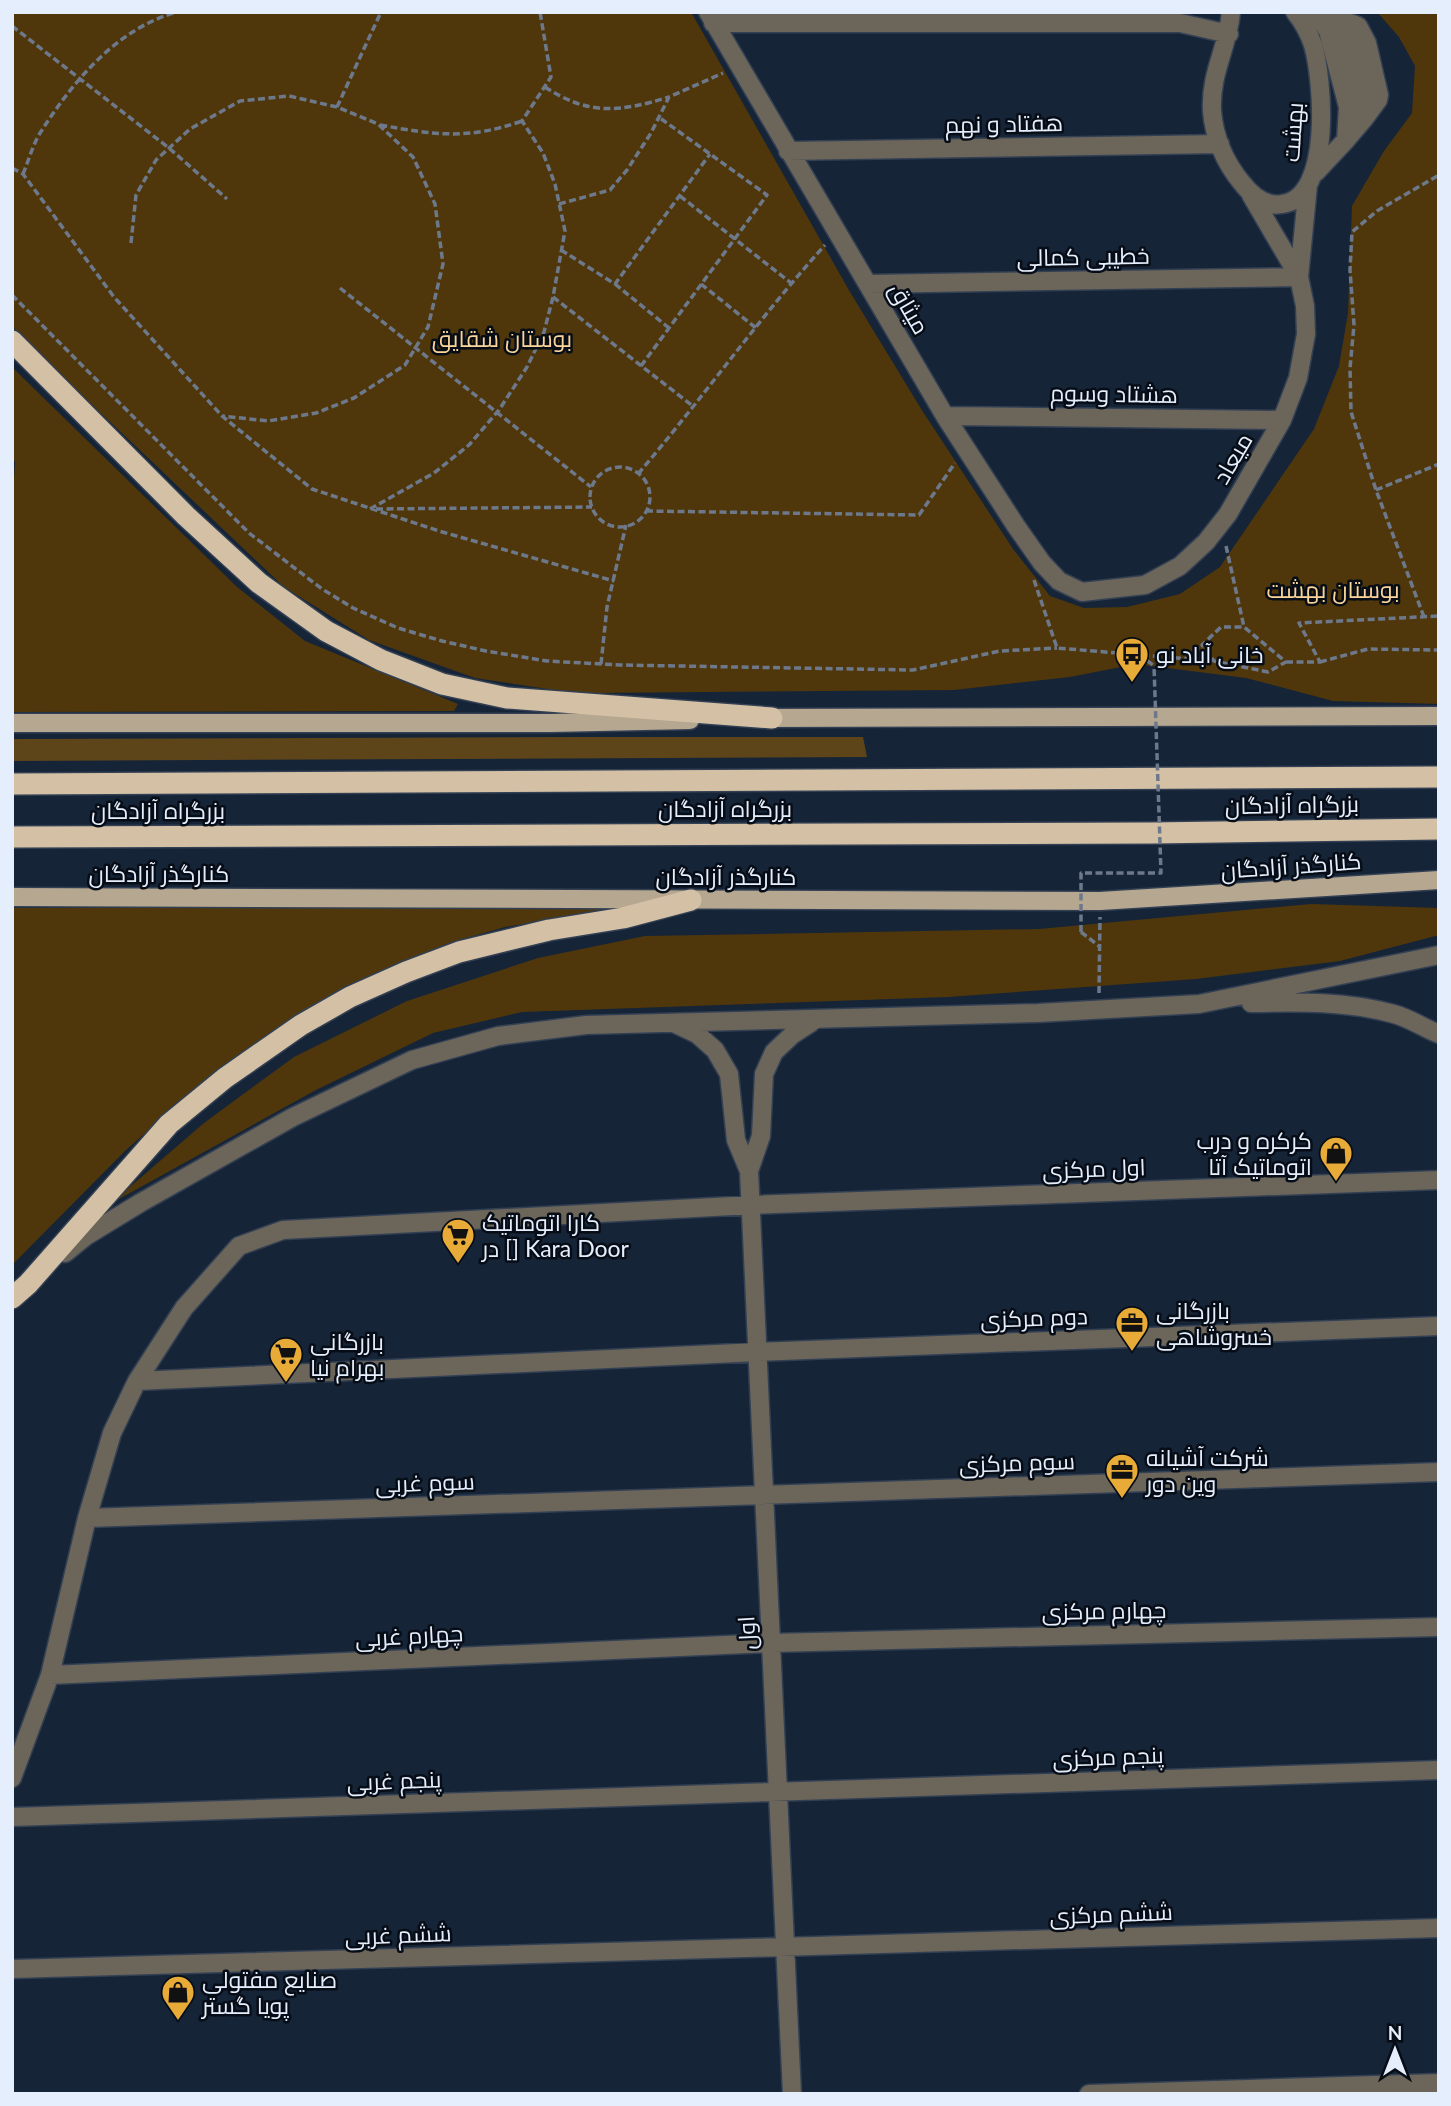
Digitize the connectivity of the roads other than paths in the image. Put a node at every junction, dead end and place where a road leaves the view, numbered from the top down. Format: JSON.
{"nodes":[{"id":1,"x":1231,"y":12,"type":"edge"},
{"id":2,"x":1295,"y":12,"type":"edge"},
{"id":3,"x":1316,"y":12,"type":"edge"},
{"id":4,"x":1332,"y":15,"type":"edge"},
{"id":5,"x":710,"y":18,"type":"edge"},
{"id":6,"x":1229,"y":34,"type":"junction"},
{"id":7,"x":1346,"y":140,"type":"junction"},
{"id":8,"x":1220,"y":144,"type":"junction"},
{"id":9,"x":788,"y":151,"type":"junction"},
{"id":10,"x":1311,"y":180,"type":"junction"},
{"id":11,"x":1250,"y":193,"type":"junction"},
{"id":12,"x":1299,"y":277,"type":"junction"},
{"id":13,"x":868,"y":284,"type":"junction"},
{"id":14,"x":12,"y":341,"type":"edge"},
{"id":15,"x":945,"y":416,"type":"junction"},
{"id":16,"x":1282,"y":420,"type":"junction"},
{"id":17,"x":1102,"y":591,"type":"joint"},
{"id":18,"x":1439,"y":716,"type":"edge"},
{"id":19,"x":772,"y":718,"type":"junction"},
{"id":20,"x":12,"y":723,"type":"edge"},
{"id":21,"x":1439,"y":776,"type":"edge"},
{"id":22,"x":12,"y":784,"type":"edge"},
{"id":23,"x":1439,"y":829,"type":"edge"},
{"id":24,"x":12,"y":837,"type":"edge"},
{"id":25,"x":1437,"y":880,"type":"edge"},
{"id":26,"x":12,"y":897,"type":"edge"},
{"id":27,"x":691,"y":900,"type":"junction"},
{"id":28,"x":1439,"y":955,"type":"edge"},
{"id":29,"x":1199,"y":1004,"type":"junction"},
{"id":30,"x":815,"y":1020,"type":"junction"},
{"id":31,"x":673,"y":1022,"type":"junction"},
{"id":32,"x":1439,"y":1034,"type":"edge"},
{"id":33,"x":749,"y":1171,"type":"junction"},
{"id":34,"x":1439,"y":1180,"type":"edge"},
{"id":35,"x":751,"y":1205,"type":"junction"},
{"id":36,"x":20,"y":1291,"type":"edge"},
{"id":37,"x":1439,"y":1326,"type":"edge"},
{"id":38,"x":758,"y":1352,"type":"junction"},
{"id":39,"x":136,"y":1381,"type":"junction"},
{"id":40,"x":1439,"y":1472,"type":"edge"},
{"id":41,"x":764,"y":1495,"type":"junction"},
{"id":42,"x":87,"y":1517,"type":"junction"},
{"id":43,"x":1439,"y":1627,"type":"edge"},
{"id":44,"x":771,"y":1643,"type":"junction"},
{"id":45,"x":50,"y":1675,"type":"junction"},
{"id":46,"x":1439,"y":1770,"type":"edge"},
{"id":47,"x":12,"y":1779,"type":"edge"},
{"id":48,"x":778,"y":1792,"type":"junction"},
{"id":49,"x":12,"y":1817,"type":"edge"},
{"id":50,"x":1439,"y":1928,"type":"edge"},
{"id":51,"x":785,"y":1947,"type":"junction"},
{"id":52,"x":12,"y":1969,"type":"edge"},
{"id":53,"x":1439,"y":2082,"type":"edge"},
{"id":54,"x":792,"y":2094,"type":"edge"},
{"id":55,"x":1088,"y":2094,"type":"edge"}],
"edges":[{"from":1,"to":6,"type":"street"},
{"from":2,"to":10,"type":"street","name":"بهشت"},
{"from":3,"to":7,"type":"street"},
{"from":4,"to":7,"type":"street"},
{"from":5,"to":6,"type":"street"},
{"from":5,"to":9,"type":"street","name":"میثاق"},
{"from":6,"to":8,"type":"street"},
{"from":7,"to":10,"type":"street"},
{"from":8,"to":9,"type":"street","name":"هفتاد و نهم"},
{"from":8,"to":11,"type":"street"},
{"from":9,"to":13,"type":"street","name":"میثاق"},
{"from":10,"to":11,"type":"street","name":"بهشت"},
{"from":10,"to":12,"type":"street"},
{"from":11,"to":12,"type":"street"},
{"from":12,"to":13,"type":"street","name":"خطیبی کمالی"},
{"from":12,"to":16,"type":"street","name":"میعاد"},
{"from":13,"to":15,"type":"street","name":"میثاق"},
{"from":14,"to":19,"type":"highway"},
{"from":15,"to":16,"type":"street","name":"هشتاد وسوم"},
{"from":15,"to":17,"type":"street","name":"میثاق"},
{"from":16,"to":17,"type":"street","name":"میعاد"},
{"from":18,"to":19,"type":"main road"},
{"from":19,"to":20,"type":"main road"},
{"from":21,"to":22,"type":"highway","name":"بزرگراه آزادگان"},
{"from":23,"to":24,"type":"highway","name":"بزرگراه آزادگان"},
{"from":25,"to":27,"type":"main road","name":"کنارگذر آزادگان"},
{"from":26,"to":27,"type":"main road","name":"کنارگذر آزادگان"},
{"from":27,"to":36,"type":"highway"},
{"from":28,"to":29,"type":"street"},
{"from":29,"to":30,"type":"street"},
{"from":29,"to":32,"type":"street"},
{"from":30,"to":31,"type":"street"},
{"from":30,"to":33,"type":"street","name":"اول"},
{"from":31,"to":33,"type":"street","name":"اول"},
{"from":31,"to":36,"type":"street"},
{"from":33,"to":35,"type":"street","name":"اول"},
{"from":34,"to":35,"type":"street","name":"اول مرکزی"},
{"from":35,"to":38,"type":"street","name":"اول"},
{"from":35,"to":39,"type":"street","name":"اول مرکزی"},
{"from":37,"to":38,"type":"street","name":"دوم مرکزی"},
{"from":38,"to":39,"type":"street","name":"دوم مرکزی"},
{"from":38,"to":41,"type":"street","name":"اول"},
{"from":39,"to":42,"type":"street"},
{"from":40,"to":41,"type":"street","name":"سوم مرکزی"},
{"from":41,"to":42,"type":"street","name":"سوم غربی"},
{"from":41,"to":44,"type":"street","name":"اول"},
{"from":42,"to":45,"type":"street"},
{"from":43,"to":44,"type":"street","name":"چهارم مرکزی"},
{"from":44,"to":45,"type":"street","name":"چهارم غربی"},
{"from":44,"to":48,"type":"street","name":"اول"},
{"from":45,"to":47,"type":"street"},
{"from":46,"to":48,"type":"street","name":"پنجم مرکزی"},
{"from":48,"to":49,"type":"street","name":"پنجم غربی"},
{"from":48,"to":51,"type":"street","name":"اول"},
{"from":50,"to":51,"type":"street","name":"ششم مرکزی"},
{"from":51,"to":52,"type":"street","name":"ششم غربی"},
{"from":51,"to":54,"type":"street","name":"اول"},
{"from":53,"to":55,"type":"street"}]}
